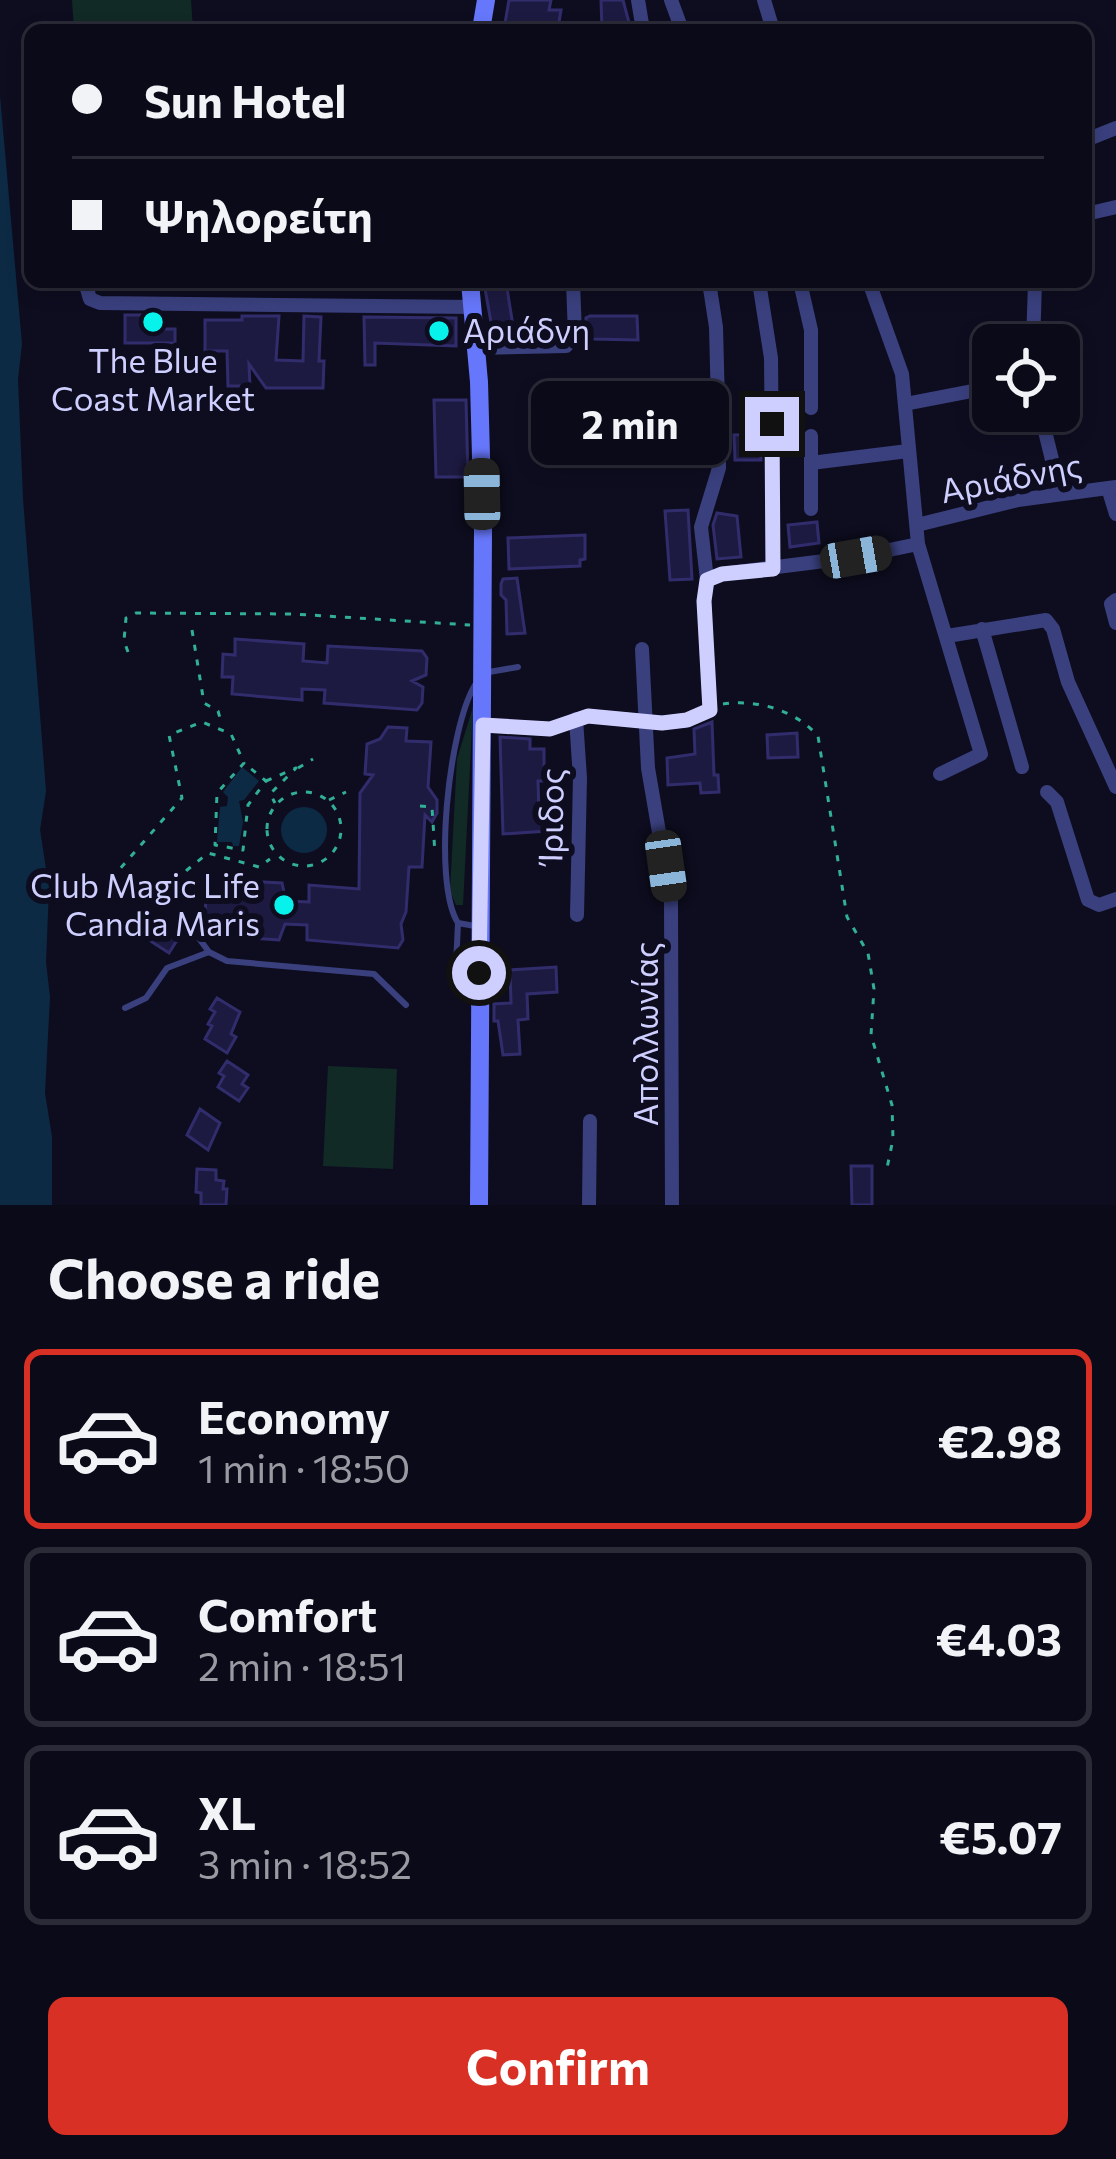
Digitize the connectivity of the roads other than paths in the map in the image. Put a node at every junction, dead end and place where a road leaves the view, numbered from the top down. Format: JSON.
{"nodes":[{"id":1,"x":87,"y":288,"type":"edge"},
{"id":2,"x":471,"y":288,"type":"edge"},
{"id":3,"x":573,"y":288,"type":"edge"},
{"id":4,"x":710,"y":288,"type":"edge"},
{"id":5,"x":760,"y":288,"type":"edge"},
{"id":6,"x":801,"y":288,"type":"edge"},
{"id":7,"x":871,"y":288,"type":"edge"},
{"id":8,"x":1035,"y":288,"type":"edge"},
{"id":9,"x":473,"y":307,"type":"junction"},
{"id":10,"x":1034,"y":324,"type":"edge"},
{"id":11,"x":477,"y":348,"type":"junction"},
{"id":12,"x":972,"y":391,"type":"edge"},
{"id":13,"x":904,"y":404,"type":"junction"},
{"id":14,"x":811,"y":408,"type":"dead end"},
{"id":15,"x":1045,"y":432,"type":"edge"},
{"id":16,"x":812,"y":436,"type":"dead end"},
{"id":17,"x":908,"y":452,"type":"junction"},
{"id":18,"x":811,"y":463,"type":"junction"},
{"id":19,"x":1112,"y":488,"type":"edge"},
{"id":20,"x":1060,"y":492,"type":"junction"},
{"id":21,"x":811,"y":508,"type":"dead end"},
{"id":22,"x":1116,"y":514,"type":"edge"},
{"id":23,"x":917,"y":525,"type":"junction"},
{"id":24,"x":918,"y":544,"type":"junction"},
{"id":25,"x":773,"y":569,"type":"junction"},
{"id":26,"x":707,"y":580,"type":"junction"},
{"id":27,"x":1116,"y":600,"type":"edge"},
{"id":28,"x":1116,"y":623,"type":"edge"},
{"id":29,"x":982,"y":629,"type":"junction"},
{"id":30,"x":946,"y":636,"type":"junction"},
{"id":31,"x":642,"y":649,"type":"dead end"},
{"id":32,"x":518,"y":667,"type":"dead end"},
{"id":33,"x":484,"y":673,"type":"junction"},
{"id":34,"x":576,"y":719,"type":"junction"},
{"id":35,"x":646,"y":724,"type":"junction"},
{"id":36,"x":483,"y":725,"type":"junction"},
{"id":37,"x":1022,"y":766,"type":"dead end"},
{"id":38,"x":940,"y":774,"type":"dead end"},
{"id":39,"x":1116,"y":787,"type":"edge"},
{"id":40,"x":1047,"y":792,"type":"dead end"},
{"id":41,"x":1116,"y":899,"type":"edge"},
{"id":42,"x":577,"y":914,"type":"dead end"},
{"id":43,"x":458,"y":922,"type":"junction"},
{"id":44,"x":479,"y":927,"type":"junction"},
{"id":45,"x":182,"y":930,"type":"dead end"},
{"id":46,"x":209,"y":952,"type":"junction"},
{"id":47,"x":455,"y":986,"type":"dead end"},
{"id":48,"x":406,"y":1005,"type":"dead end"},
{"id":49,"x":125,"y":1008,"type":"dead end"},
{"id":50,"x":590,"y":1121,"type":"dead end"},
{"id":51,"x":479,"y":1205,"type":"edge"},
{"id":52,"x":589,"y":1205,"type":"edge"},
{"id":53,"x":672,"y":1205,"type":"edge"}],
"edges":[{"from":1,"to":9,"type":"street"},
{"from":2,"to":9,"type":"main road"},
{"from":3,"to":11,"type":"street"},
{"from":4,"to":26,"type":"street"},
{"from":5,"to":25,"type":"street"},
{"from":6,"to":14,"type":"street"},
{"from":7,"to":13,"type":"street"},
{"from":8,"to":10,"type":"street"},
{"from":9,"to":11,"type":"main road"},
{"from":11,"to":33,"type":"main road"},
{"from":12,"to":13,"type":"street"},
{"from":13,"to":17,"type":"street"},
{"from":15,"to":20,"type":"street"},
{"from":16,"to":18,"type":"street"},
{"from":17,"to":18,"type":"street"},
{"from":17,"to":23,"type":"street"},
{"from":18,"to":21,"type":"street"},
{"from":19,"to":20,"type":"street","name":"Αριάδνης"},
{"from":19,"to":22,"type":"street"},
{"from":20,"to":23,"type":"street","name":"Αριάδνης"},
{"from":23,"to":24,"type":"street"},
{"from":24,"to":25,"type":"street"},
{"from":24,"to":30,"type":"street"},
{"from":25,"to":26,"type":"street"},
{"from":26,"to":35,"type":"street"},
{"from":27,"to":28,"type":"street"},
{"from":29,"to":30,"type":"street"},
{"from":29,"to":37,"type":"street"},
{"from":29,"to":39,"type":"street"},
{"from":30,"to":38,"type":"street"},
{"from":31,"to":35,"type":"street","name":"Απολλωνίας"},
{"from":32,"to":33,"type":"lane"},
{"from":33,"to":36,"type":"main road"},
{"from":33,"to":43,"type":"lane"},
{"from":34,"to":35,"type":"street"},
{"from":34,"to":36,"type":"street"},
{"from":34,"to":42,"type":"street","name":"Ίριδος"},
{"from":35,"to":53,"type":"street","name":"Απολλωνίας"},
{"from":36,"to":44,"type":"main road"},
{"from":40,"to":41,"type":"street"},
{"from":43,"to":44,"type":"lane"},
{"from":43,"to":47,"type":"lane"},
{"from":44,"to":51,"type":"main road"},
{"from":45,"to":46,"type":"lane"},
{"from":46,"to":48,"type":"lane"},
{"from":46,"to":49,"type":"lane"},
{"from":50,"to":52,"type":"street"}]}
